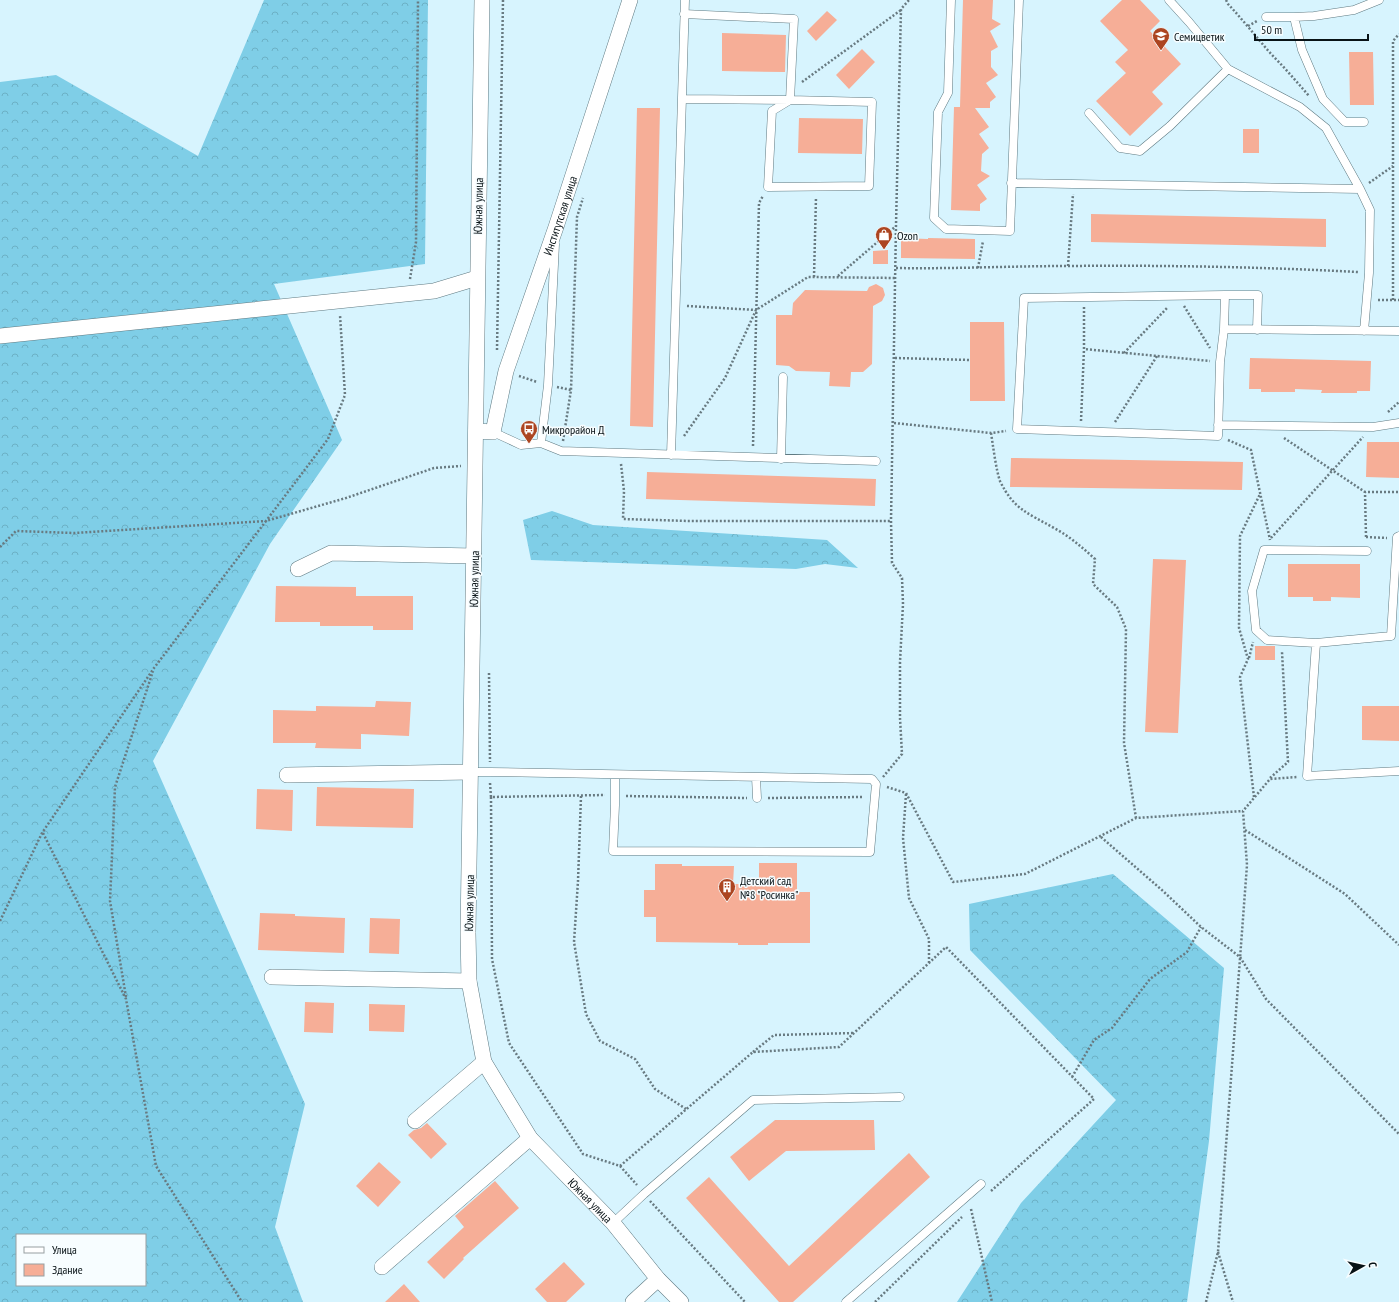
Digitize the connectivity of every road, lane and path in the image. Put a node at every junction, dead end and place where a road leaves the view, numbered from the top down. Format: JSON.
{"nodes":[{"id":1,"x":418,"y":0,"type":"edge"},
{"id":2,"x":482,"y":0,"type":"edge"},
{"id":3,"x":503,"y":0,"type":"edge"},
{"id":4,"x":630,"y":0,"type":"edge"},
{"id":5,"x":685,"y":0,"type":"edge"},
{"id":6,"x":909,"y":0,"type":"edge"},
{"id":7,"x":951,"y":0,"type":"edge"},
{"id":8,"x":1019,"y":0,"type":"edge"},
{"id":9,"x":1169,"y":0,"type":"edge"},
{"id":10,"x":1226,"y":0,"type":"edge"},
{"id":11,"x":1379,"y":0,"type":"edge"},
{"id":12,"x":902,"y":9,"type":"junction"},
{"id":13,"x":684,"y":14,"type":"junction"},
{"id":14,"x":1266,"y":17,"type":"dead end"},
{"id":15,"x":1294,"y":18,"type":"junction"},
{"id":16,"x":1399,"y":34,"type":"edge"},
{"id":17,"x":1228,"y":69,"type":"junction"},
{"id":18,"x":791,"y":90,"type":"junction"},
{"id":19,"x":683,"y":99,"type":"junction"},
{"id":20,"x":790,"y":100,"type":"junction"},
{"id":21,"x":1089,"y":113,"type":"dead end"},
{"id":22,"x":1311,"y":116,"type":"junction"},
{"id":23,"x":1364,"y":122,"type":"dead end"},
{"id":24,"x":1393,"y":165,"type":"junction"},
{"id":25,"x":1011,"y":182,"type":"junction"},
{"id":26,"x":1073,"y":183,"type":"junction"},
{"id":27,"x":768,"y":187,"type":"junction"},
{"id":28,"x":816,"y":187,"type":"junction"},
{"id":29,"x":1360,"y":189,"type":"junction"},
{"id":30,"x":584,"y":195,"type":"dead end"},
{"id":31,"x":896,"y":225,"type":"junction"},
{"id":32,"x":556,"y":227,"type":"junction"},
{"id":33,"x":985,"y":230,"type":"junction"},
{"id":34,"x":1068,"y":266,"type":"junction"},
{"id":35,"x":896,"y":268,"type":"junction"},
{"id":36,"x":978,"y":268,"type":"junction"},
{"id":37,"x":1368,"y":273,"type":"junction"},
{"id":38,"x":814,"y":277,"type":"junction"},
{"id":39,"x":837,"y":277,"type":"junction"},
{"id":40,"x":477,"y":278,"type":"junction"},
{"id":41,"x":896,"y":278,"type":"junction"},
{"id":42,"x":407,"y":294,"type":"junction"},
{"id":43,"x":1225,"y":295,"type":"junction"},
{"id":44,"x":1178,"y":296,"type":"junction"},
{"id":45,"x":1084,"y":297,"type":"junction"},
{"id":46,"x":1366,"y":300,"type":"junction"},
{"id":47,"x":1393,"y":300,"type":"junction"},
{"id":48,"x":1399,"y":300,"type":"edge"},
{"id":49,"x":339,"y":301,"type":"junction"},
{"id":50,"x":676,"y":305,"type":"junction"},
{"id":51,"x":756,"y":310,"type":"junction"},
{"id":52,"x":1224,"y":329,"type":"junction"},
{"id":53,"x":1257,"y":330,"type":"junction"},
{"id":54,"x":1364,"y":331,"type":"junction"},
{"id":55,"x":1399,"y":331,"type":"edge"},
{"id":56,"x":0,"y":336,"type":"edge"},
{"id":57,"x":1084,"y":349,"type":"junction"},
{"id":58,"x":497,"y":350,"type":"dead end"},
{"id":59,"x":1124,"y":353,"type":"junction"},
{"id":60,"x":1157,"y":356,"type":"junction"},
{"id":61,"x":895,"y":358,"type":"junction"},
{"id":62,"x":970,"y":360,"type":"dead end"},
{"id":63,"x":1220,"y":362,"type":"junction"},
{"id":64,"x":506,"y":371,"type":"junction"},
{"id":65,"x":783,"y":377,"type":"dead end"},
{"id":66,"x":548,"y":386,"type":"junction"},
{"id":67,"x":571,"y":390,"type":"junction"},
{"id":68,"x":894,"y":423,"type":"junction"},
{"id":69,"x":1399,"y":423,"type":"edge"},
{"id":70,"x":1218,"y":425,"type":"junction"},
{"id":71,"x":1266,"y":425,"type":"junction"},
{"id":72,"x":1373,"y":427,"type":"junction"},
{"id":73,"x":1017,"y":429,"type":"junction"},
{"id":74,"x":476,"y":431,"type":"junction"},
{"id":75,"x":492,"y":432,"type":"junction"},
{"id":76,"x":1080,"y":432,"type":"junction"},
{"id":77,"x":991,"y":433,"type":"junction"},
{"id":78,"x":1108,"y":433,"type":"junction"},
{"id":79,"x":1218,"y":436,"type":"junction"},
{"id":80,"x":541,"y":443,"type":"junction"},
{"id":81,"x":562,"y":451,"type":"junction"},
{"id":82,"x":620,"y":453,"type":"junction"},
{"id":83,"x":671,"y":455,"type":"junction"},
{"id":84,"x":752,"y":457,"type":"junction"},
{"id":85,"x":781,"y":459,"type":"junction"},
{"id":86,"x":876,"y":461,"type":"dead end"},
{"id":87,"x":475,"y":465,"type":"junction"},
{"id":88,"x":1365,"y":492,"type":"junction"},
{"id":89,"x":1399,"y":492,"type":"edge"},
{"id":90,"x":1260,"y":494,"type":"junction"},
{"id":91,"x":266,"y":521,"type":"junction"},
{"id":92,"x":891,"y":521,"type":"junction"},
{"id":93,"x":1399,"y":536,"type":"edge"},
{"id":94,"x":1366,"y":537,"type":"dead end"},
{"id":95,"x":1270,"y":540,"type":"junction"},
{"id":96,"x":0,"y":547,"type":"edge"},
{"id":97,"x":1264,"y":550,"type":"junction"},
{"id":98,"x":1367,"y":551,"type":"dead end"},
{"id":99,"x":474,"y":556,"type":"junction"},
{"id":100,"x":298,"y":569,"type":"dead end"},
{"id":101,"x":1256,"y":630,"type":"junction"},
{"id":102,"x":1281,"y":641,"type":"junction"},
{"id":103,"x":1316,"y":643,"type":"junction"},
{"id":104,"x":1248,"y":659,"type":"junction"},
{"id":105,"x":154,"y":668,"type":"junction"},
{"id":106,"x":489,"y":671,"type":"dead end"},
{"id":107,"x":1399,"y":771,"type":"edge"},
{"id":108,"x":471,"y":772,"type":"junction"},
{"id":109,"x":490,"y":772,"type":"junction"},
{"id":110,"x":615,"y":775,"type":"junction"},
{"id":111,"x":287,"y":776,"type":"dead end"},
{"id":112,"x":1307,"y":776,"type":"junction"},
{"id":113,"x":756,"y":778,"type":"junction"},
{"id":114,"x":1270,"y":779,"type":"junction"},
{"id":115,"x":876,"y":784,"type":"junction"},
{"id":116,"x":906,"y":793,"type":"junction"},
{"id":117,"x":615,"y":795,"type":"junction"},
{"id":118,"x":581,"y":796,"type":"junction"},
{"id":119,"x":491,"y":797,"type":"junction"},
{"id":120,"x":874,"y":797,"type":"junction"},
{"id":121,"x":1254,"y":797,"type":"junction"},
{"id":122,"x":757,"y":798,"type":"junction"},
{"id":123,"x":1243,"y":811,"type":"junction"},
{"id":124,"x":1136,"y":818,"type":"junction"},
{"id":125,"x":1244,"y":830,"type":"junction"},
{"id":126,"x":42,"y":833,"type":"junction"},
{"id":127,"x":1102,"y":836,"type":"junction"},
{"id":128,"x":0,"y":921,"type":"edge"},
{"id":129,"x":1201,"y":927,"type":"junction"},
{"id":130,"x":1399,"y":945,"type":"edge"},
{"id":131,"x":1240,"y":957,"type":"junction"},
{"id":132,"x":929,"y":964,"type":"junction"},
{"id":133,"x":272,"y":977,"type":"dead end"},
{"id":134,"x":469,"y":981,"type":"junction"},
{"id":135,"x":126,"y":999,"type":"junction"},
{"id":136,"x":854,"y":1033,"type":"junction"},
{"id":137,"x":753,"y":1052,"type":"junction"},
{"id":138,"x":484,"y":1062,"type":"junction"},
{"id":139,"x":1072,"y":1077,"type":"junction"},
{"id":140,"x":900,"y":1098,"type":"dead end"},
{"id":141,"x":686,"y":1109,"type":"junction"},
{"id":142,"x":415,"y":1121,"type":"dead end"},
{"id":143,"x":1399,"y":1134,"type":"edge"},
{"id":144,"x":530,"y":1138,"type":"junction"},
{"id":145,"x":620,"y":1166,"type":"junction"},
{"id":146,"x":981,"y":1184,"type":"dead end"},
{"id":147,"x":989,"y":1193,"type":"dead end"},
{"id":148,"x":644,"y":1194,"type":"junction"},
{"id":149,"x":613,"y":1224,"type":"junction"},
{"id":150,"x":1218,"y":1252,"type":"junction"},
{"id":151,"x":382,"y":1267,"type":"dead end"},
{"id":152,"x":658,"y":1279,"type":"junction"},
{"id":153,"x":242,"y":1302,"type":"edge"},
{"id":154,"x":633,"y":1302,"type":"edge"},
{"id":155,"x":681,"y":1302,"type":"edge"},
{"id":156,"x":745,"y":1302,"type":"edge"},
{"id":157,"x":846,"y":1302,"type":"edge"},
{"id":158,"x":875,"y":1302,"type":"edge"},
{"id":159,"x":992,"y":1302,"type":"edge"},
{"id":160,"x":1206,"y":1302,"type":"edge"},
{"id":161,"x":1233,"y":1302,"type":"edge"}],
"edges":[{"from":1,"to":42,"type":"path"},
{"from":2,"to":40,"type":"street","name":"Южная улица"},
{"from":3,"to":58,"type":"path"},
{"from":4,"to":32,"type":"street","name":"Институтская улица"},
{"from":5,"to":13,"type":"lane"},
{"from":6,"to":12,"type":"path"},
{"from":7,"to":33,"type":"lane"},
{"from":8,"to":25,"type":"lane"},
{"from":9,"to":17,"type":"lane"},
{"from":10,"to":22,"type":"path"},
{"from":11,"to":15,"type":"lane"},
{"from":12,"to":18,"type":"path"},
{"from":12,"to":31,"type":"path"},
{"from":13,"to":18,"type":"lane"},
{"from":13,"to":19,"type":"lane"},
{"from":14,"to":15,"type":"lane"},
{"from":15,"to":23,"type":"lane"},
{"from":16,"to":24,"type":"path"},
{"from":17,"to":21,"type":"lane"},
{"from":17,"to":22,"type":"lane"},
{"from":18,"to":20,"type":"lane"},
{"from":19,"to":20,"type":"lane"},
{"from":19,"to":50,"type":"lane"},
{"from":20,"to":27,"type":"lane"},
{"from":20,"to":28,"type":"lane"},
{"from":22,"to":29,"type":"lane"},
{"from":24,"to":29,"type":"path"},
{"from":24,"to":47,"type":"path"},
{"from":25,"to":26,"type":"lane"},
{"from":25,"to":33,"type":"lane"},
{"from":26,"to":29,"type":"lane"},
{"from":26,"to":34,"type":"path"},
{"from":27,"to":28,"type":"lane"},
{"from":27,"to":51,"type":"path"},
{"from":28,"to":38,"type":"path"},
{"from":29,"to":37,"type":"lane"},
{"from":30,"to":67,"type":"path"},
{"from":31,"to":35,"type":"path"},
{"from":31,"to":39,"type":"path"},
{"from":32,"to":64,"type":"street","name":"Институтская улица"},
{"from":32,"to":66,"type":"lane"},
{"from":33,"to":36,"type":"path"},
{"from":34,"to":36,"type":"path"},
{"from":34,"to":37,"type":"path"},
{"from":35,"to":36,"type":"path"},
{"from":35,"to":41,"type":"path"},
{"from":37,"to":46,"type":"lane"},
{"from":38,"to":39,"type":"path"},
{"from":38,"to":51,"type":"path"},
{"from":39,"to":41,"type":"path"},
{"from":40,"to":42,"type":"street"},
{"from":40,"to":74,"type":"street","name":"Южная улица"},
{"from":41,"to":61,"type":"path"},
{"from":42,"to":49,"type":"street"},
{"from":43,"to":44,"type":"lane"},
{"from":43,"to":52,"type":"lane"},
{"from":43,"to":53,"type":"lane"},
{"from":44,"to":45,"type":"lane"},
{"from":44,"to":59,"type":"path"},
{"from":44,"to":63,"type":"path"},
{"from":45,"to":57,"type":"path"},
{"from":45,"to":73,"type":"lane"},
{"from":46,"to":47,"type":"path"},
{"from":46,"to":54,"type":"lane"},
{"from":47,"to":48,"type":"path"},
{"from":49,"to":56,"type":"street"},
{"from":49,"to":91,"type":"path"},
{"from":50,"to":51,"type":"path"},
{"from":50,"to":83,"type":"lane"},
{"from":51,"to":83,"type":"path"},
{"from":51,"to":84,"type":"path"},
{"from":52,"to":53,"type":"lane"},
{"from":52,"to":63,"type":"lane"},
{"from":53,"to":54,"type":"lane"},
{"from":54,"to":55,"type":"lane"},
{"from":57,"to":59,"type":"path"},
{"from":57,"to":76,"type":"path"},
{"from":59,"to":60,"type":"path"},
{"from":60,"to":63,"type":"path"},
{"from":60,"to":78,"type":"path"},
{"from":61,"to":62,"type":"path"},
{"from":61,"to":68,"type":"path"},
{"from":63,"to":70,"type":"lane"},
{"from":64,"to":66,"type":"path"},
{"from":64,"to":75,"type":"street","name":"Институтская улица"},
{"from":65,"to":85,"type":"lane"},
{"from":66,"to":67,"type":"path"},
{"from":66,"to":80,"type":"lane"},
{"from":67,"to":81,"type":"path"},
{"from":68,"to":77,"type":"path"},
{"from":68,"to":92,"type":"path"},
{"from":69,"to":72,"type":"lane"},
{"from":70,"to":71,"type":"lane"},
{"from":70,"to":79,"type":"lane"},
{"from":71,"to":72,"type":"lane"},
{"from":71,"to":88,"type":"path"},
{"from":72,"to":95,"type":"path"},
{"from":73,"to":76,"type":"lane"},
{"from":73,"to":77,"type":"path"},
{"from":74,"to":75,"type":"street"},
{"from":74,"to":87,"type":"street","name":"Южная улица"},
{"from":75,"to":80,"type":"lane"},
{"from":76,"to":78,"type":"lane"},
{"from":77,"to":124,"type":"path"},
{"from":78,"to":79,"type":"lane"},
{"from":79,"to":90,"type":"path"},
{"from":80,"to":81,"type":"lane"},
{"from":81,"to":82,"type":"lane"},
{"from":82,"to":83,"type":"lane"},
{"from":82,"to":92,"type":"path"},
{"from":83,"to":84,"type":"lane"},
{"from":84,"to":85,"type":"lane"},
{"from":85,"to":86,"type":"lane"},
{"from":87,"to":91,"type":"path"},
{"from":87,"to":99,"type":"street","name":"Южная улица"},
{"from":88,"to":89,"type":"path"},
{"from":88,"to":94,"type":"path"},
{"from":90,"to":95,"type":"path"},
{"from":90,"to":104,"type":"path"},
{"from":91,"to":96,"type":"path"},
{"from":91,"to":105,"type":"path"},
{"from":92,"to":115,"type":"path"},
{"from":93,"to":103,"type":"lane"},
{"from":95,"to":97,"type":"path"},
{"from":97,"to":98,"type":"lane"},
{"from":97,"to":101,"type":"lane"},
{"from":99,"to":100,"type":"street"},
{"from":99,"to":108,"type":"street","name":"Южная улица"},
{"from":101,"to":102,"type":"lane"},
{"from":101,"to":104,"type":"path"},
{"from":102,"to":103,"type":"lane"},
{"from":102,"to":114,"type":"path"},
{"from":103,"to":112,"type":"lane"},
{"from":104,"to":121,"type":"path"},
{"from":105,"to":126,"type":"path"},
{"from":105,"to":135,"type":"path"},
{"from":106,"to":109,"type":"path"},
{"from":107,"to":112,"type":"lane"},
{"from":108,"to":109,"type":"lane"},
{"from":108,"to":111,"type":"street"},
{"from":108,"to":134,"type":"street","name":"Южная улица"},
{"from":109,"to":110,"type":"lane"},
{"from":109,"to":119,"type":"path"},
{"from":110,"to":113,"type":"lane"},
{"from":110,"to":117,"type":"lane"},
{"from":112,"to":114,"type":"path"},
{"from":113,"to":115,"type":"lane"},
{"from":113,"to":122,"type":"lane"},
{"from":114,"to":121,"type":"path"},
{"from":115,"to":116,"type":"path"},
{"from":115,"to":120,"type":"lane"},
{"from":116,"to":127,"type":"path"},
{"from":116,"to":132,"type":"path"},
{"from":117,"to":118,"type":"path"},
{"from":117,"to":120,"type":"lane"},
{"from":117,"to":122,"type":"path"},
{"from":118,"to":119,"type":"path"},
{"from":118,"to":141,"type":"path"},
{"from":119,"to":145,"type":"path"},
{"from":120,"to":122,"type":"path"},
{"from":121,"to":123,"type":"path"},
{"from":123,"to":124,"type":"path"},
{"from":123,"to":125,"type":"path"},
{"from":124,"to":127,"type":"path"},
{"from":125,"to":130,"type":"path"},
{"from":125,"to":131,"type":"path"},
{"from":126,"to":128,"type":"path"},
{"from":126,"to":135,"type":"path"},
{"from":127,"to":129,"type":"path"},
{"from":129,"to":131,"type":"path"},
{"from":129,"to":139,"type":"path"},
{"from":131,"to":143,"type":"path"},
{"from":131,"to":150,"type":"path"},
{"from":132,"to":136,"type":"path"},
{"from":132,"to":139,"type":"path"},
{"from":133,"to":134,"type":"street"},
{"from":134,"to":138,"type":"street","name":"Южная улица"},
{"from":135,"to":153,"type":"path"},
{"from":136,"to":137,"type":"path"},
{"from":136,"to":137,"type":"path"},
{"from":137,"to":141,"type":"path"},
{"from":138,"to":142,"type":"street"},
{"from":138,"to":144,"type":"street","name":"Южная улица"},
{"from":139,"to":147,"type":"path"},
{"from":140,"to":148,"type":"lane"},
{"from":141,"to":145,"type":"path"},
{"from":144,"to":149,"type":"street","name":"Южная улица"},
{"from":144,"to":151,"type":"street"},
{"from":145,"to":148,"type":"path"},
{"from":146,"to":157,"type":"lane"},
{"from":148,"to":149,"type":"lane"},
{"from":148,"to":156,"type":"path"},
{"from":149,"to":152,"type":"street","name":"Южная улица"},
{"from":150,"to":160,"type":"path"},
{"from":150,"to":161,"type":"path"},
{"from":152,"to":154,"type":"street"},
{"from":152,"to":155,"type":"street","name":"Южная улица"},
{"from":158,"to":159,"type":"path"}]}
